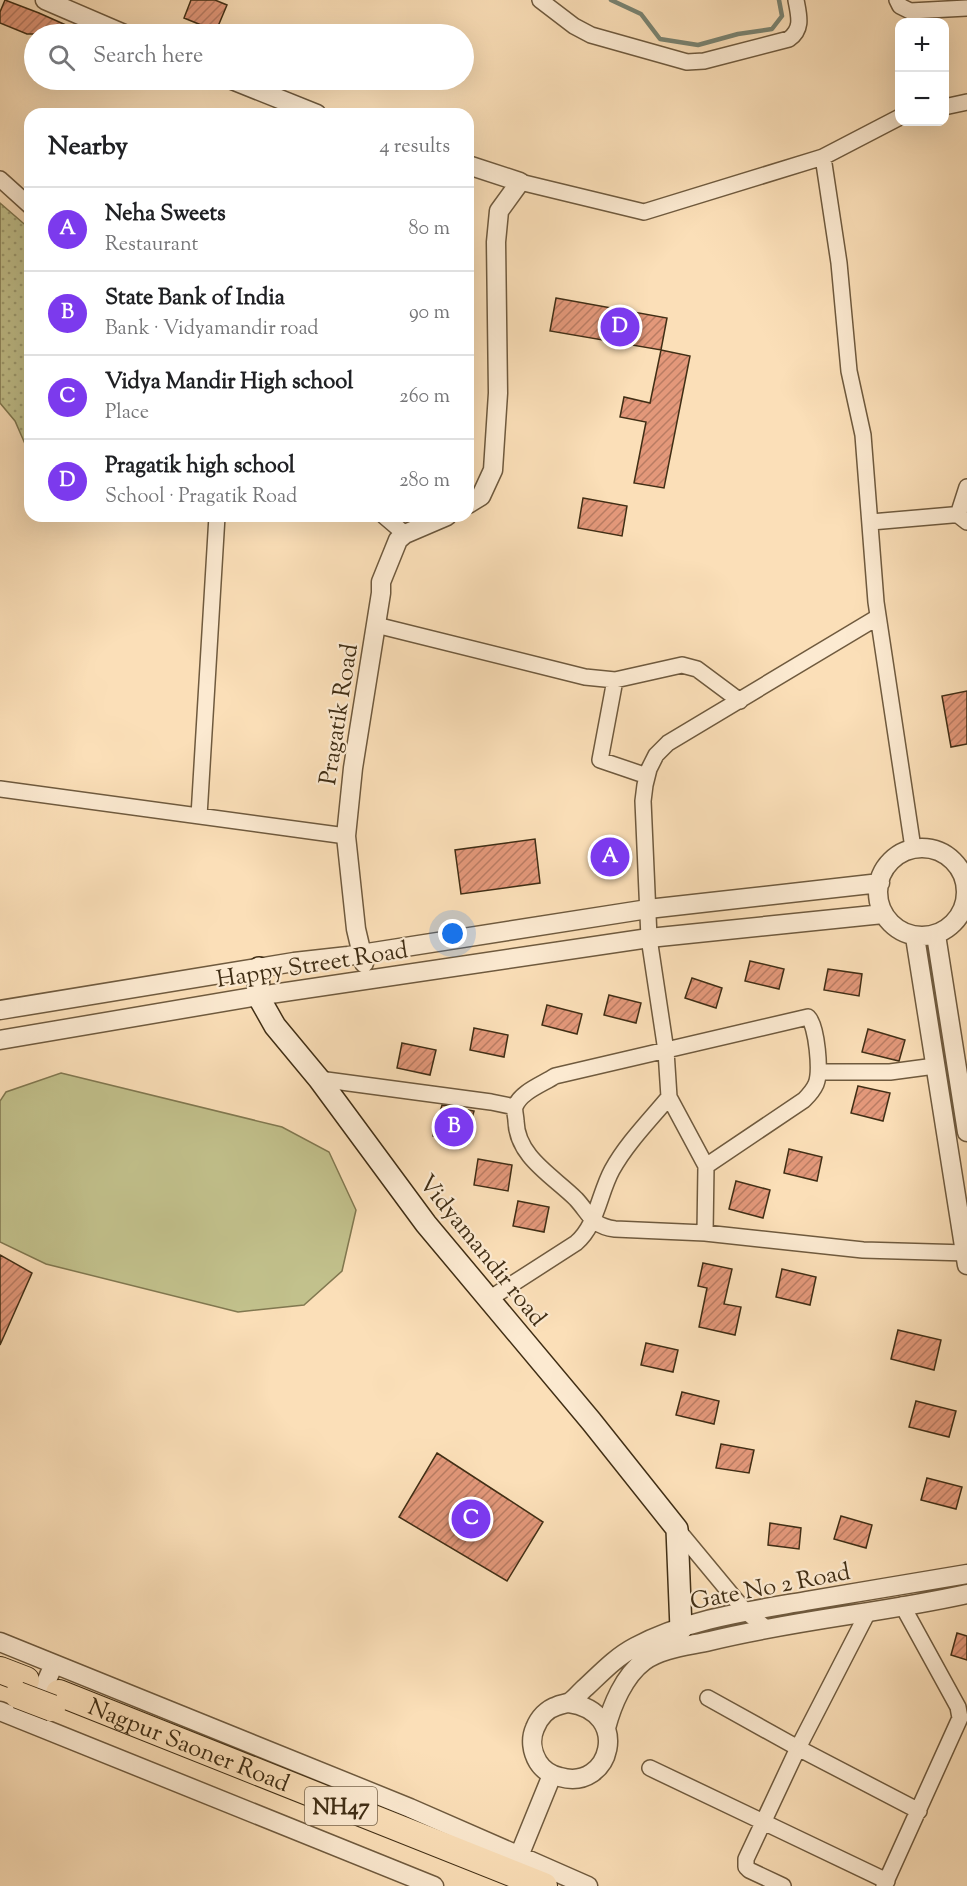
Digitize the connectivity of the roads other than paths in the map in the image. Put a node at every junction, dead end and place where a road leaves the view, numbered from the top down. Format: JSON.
{"nodes":[{"id":1,"x":45,"y":0,"type":"edge"},
{"id":2,"x":540,"y":0,"type":"edge"},
{"id":3,"x":796,"y":0,"type":"edge"},
{"id":4,"x":897,"y":0,"type":"edge"},
{"id":5,"x":967,"y":8,"type":"edge"},
{"id":6,"x":101,"y":24,"type":"edge"},
{"id":7,"x":257,"y":90,"type":"edge"},
{"id":8,"x":967,"y":102,"type":"edge"},
{"id":9,"x":949,"y":106,"type":"edge"},
{"id":10,"x":302,"y":108,"type":"edge"},
{"id":11,"x":895,"y":120,"type":"edge"},
{"id":12,"x":823,"y":157,"type":"junction"},
{"id":13,"x":474,"y":167,"type":"edge"},
{"id":14,"x":0,"y":179,"type":"edge"},
{"id":15,"x":520,"y":182,"type":"junction"},
{"id":16,"x":24,"y":201,"type":"edge"},
{"id":17,"x":967,"y":487,"type":"edge"},
{"id":18,"x":474,"y":500,"type":"edge"},
{"id":19,"x":962,"y":518,"type":"edge"},
{"id":20,"x":217,"y":522,"type":"edge"},
{"id":21,"x":391,"y":522,"type":"edge"},
{"id":22,"x":433,"y":522,"type":"edge"},
{"id":23,"x":871,"y":522,"type":"junction"},
{"id":24,"x":405,"y":534,"type":"junction"},
{"id":25,"x":878,"y":617,"type":"junction"},
{"id":26,"x":376,"y":625,"type":"junction"},
{"id":27,"x":615,"y":680,"type":"junction"},
{"id":28,"x":740,"y":701,"type":"junction"},
{"id":29,"x":647,"y":776,"type":"junction"},
{"id":30,"x":0,"y":789,"type":"edge"},
{"id":31,"x":199,"y":816,"type":"junction"},
{"id":32,"x":346,"y":836,"type":"junction"},
{"id":33,"x":913,"y":848,"type":"junction"},
{"id":34,"x":880,"y":883,"type":"junction"},
{"id":35,"x":966,"y":883,"type":"edge"},
{"id":36,"x":648,"y":909,"type":"junction"},
{"id":37,"x":883,"y":914,"type":"junction"},
{"id":38,"x":936,"y":935,"type":"junction"},
{"id":39,"x":915,"y":937,"type":"junction"},
{"id":40,"x":649,"y":938,"type":"junction"},
{"id":41,"x":363,"y":952,"type":"junction"},
{"id":42,"x":294,"y":962,"type":"junction"},
{"id":43,"x":259,"y":968,"type":"junction"},
{"id":44,"x":222,"y":974,"type":"junction"},
{"id":45,"x":366,"y":980,"type":"junction"},
{"id":46,"x":293,"y":991,"type":"junction"},
{"id":47,"x":258,"y":996,"type":"junction"},
{"id":48,"x":220,"y":1003,"type":"junction"},
{"id":49,"x":0,"y":1010,"type":"edge"},
{"id":50,"x":0,"y":1040,"type":"edge"},
{"id":51,"x":666,"y":1051,"type":"junction"},
{"id":52,"x":936,"y":1066,"type":"junction"},
{"id":53,"x":819,"y":1072,"type":"junction"},
{"id":54,"x":319,"y":1079,"type":"junction"},
{"id":55,"x":669,"y":1097,"type":"junction"},
{"id":56,"x":515,"y":1107,"type":"junction"},
{"id":57,"x":967,"y":1132,"type":"edge"},
{"id":58,"x":706,"y":1166,"type":"junction"},
{"id":59,"x":593,"y":1221,"type":"junction"},
{"id":60,"x":705,"y":1233,"type":"junction"},
{"id":61,"x":966,"y":1257,"type":"edge"},
{"id":62,"x":489,"y":1299,"type":"junction"},
{"id":63,"x":677,"y":1528,"type":"junction"},
{"id":64,"x":967,"y":1574,"type":"edge"},
{"id":65,"x":964,"y":1598,"type":"edge"},
{"id":66,"x":902,"y":1605,"type":"junction"},
{"id":67,"x":746,"y":1611,"type":"junction"},
{"id":68,"x":867,"y":1614,"type":"junction"},
{"id":69,"x":766,"y":1628,"type":"junction"},
{"id":70,"x":684,"y":1637,"type":"junction"},
{"id":71,"x":0,"y":1642,"type":"edge"},
{"id":72,"x":54,"y":1664,"type":"junction"},
{"id":73,"x":0,"y":1670,"type":"edge"},
{"id":74,"x":11,"y":1693,"type":"edge"},
{"id":75,"x":708,"y":1698,"type":"dead end"},
{"id":76,"x":56,"y":1700,"type":"junction"},
{"id":77,"x":569,"y":1703,"type":"junction"},
{"id":78,"x":29,"y":1723,"type":"junction"},
{"id":79,"x":606,"y":1728,"type":"junction"},
{"id":80,"x":798,"y":1748,"type":"junction"},
{"id":81,"x":650,"y":1768,"type":"dead end"},
{"id":82,"x":552,"y":1775,"type":"junction"},
{"id":83,"x":920,"y":1811,"type":"junction"},
{"id":84,"x":762,"y":1822,"type":"junction"},
{"id":85,"x":519,"y":1856,"type":"junction"},
{"id":86,"x":886,"y":1884,"type":"edge"},
{"id":87,"x":434,"y":1886,"type":"edge"},
{"id":88,"x":500,"y":1886,"type":"edge"},
{"id":89,"x":544,"y":1886,"type":"edge"},
{"id":90,"x":588,"y":1886,"type":"edge"},
{"id":91,"x":783,"y":1886,"type":"edge"}],
"edges":[{"from":1,"to":6,"type":"street"},
{"from":2,"to":3,"type":"street"},
{"from":4,"to":5,"type":"street"},
{"from":7,"to":10,"type":"street"},
{"from":8,"to":9,"type":"street"},
{"from":11,"to":12,"type":"street"},
{"from":12,"to":15,"type":"street"},
{"from":12,"to":23,"type":"street"},
{"from":13,"to":15,"type":"street"},
{"from":14,"to":16,"type":"street"},
{"from":15,"to":18,"type":"street"},
{"from":17,"to":19,"type":"street"},
{"from":19,"to":23,"type":"street"},
{"from":20,"to":31,"type":"street"},
{"from":21,"to":24,"type":"street"},
{"from":22,"to":24,"type":"street"},
{"from":23,"to":25,"type":"street"},
{"from":24,"to":26,"type":"street","name":"Pragatik Road"},
{"from":25,"to":28,"type":"street"},
{"from":25,"to":33,"type":"street"},
{"from":26,"to":27,"type":"street"},
{"from":26,"to":32,"type":"street","name":"Pragatik Road"},
{"from":27,"to":28,"type":"street"},
{"from":27,"to":29,"type":"street"},
{"from":28,"to":29,"type":"street"},
{"from":29,"to":36,"type":"street"},
{"from":30,"to":31,"type":"street"},
{"from":31,"to":32,"type":"street"},
{"from":32,"to":41,"type":"street","name":"Pragatik Road"},
{"from":33,"to":34,"type":"street"},
{"from":33,"to":35,"type":"street"},
{"from":34,"to":36,"type":"street","name":"Happy Street Road"},
{"from":34,"to":37,"type":"street"},
{"from":35,"to":38,"type":"street"},
{"from":36,"to":40,"type":"street"},
{"from":36,"to":41,"type":"street","name":"Happy Street Road"},
{"from":37,"to":39,"type":"street"},
{"from":37,"to":40,"type":"street","name":"Happy Street Road"},
{"from":38,"to":39,"type":"street"},
{"from":38,"to":57,"type":"street"},
{"from":39,"to":52,"type":"street"},
{"from":40,"to":45,"type":"street","name":"Happy Street Road"},
{"from":40,"to":51,"type":"street"},
{"from":41,"to":42,"type":"street","name":"Happy Street Road"},
{"from":41,"to":45,"type":"street","name":"Pragatik Road"},
{"from":42,"to":43,"type":"street","name":"Happy Street Road"},
{"from":42,"to":46,"type":"street"},
{"from":43,"to":44,"type":"street","name":"Happy Street Road"},
{"from":43,"to":47,"type":"main road"},
{"from":44,"to":48,"type":"street"},
{"from":44,"to":49,"type":"street","name":"Happy Street Road"},
{"from":45,"to":46,"type":"street","name":"Happy Street Road"},
{"from":46,"to":47,"type":"street","name":"Happy Street Road"},
{"from":47,"to":48,"type":"street","name":"Happy Street Road"},
{"from":47,"to":54,"type":"main road","name":"Vidyamandir road"},
{"from":48,"to":50,"type":"street","name":"Happy Street Road"},
{"from":51,"to":53,"type":"street"},
{"from":51,"to":55,"type":"street"},
{"from":51,"to":56,"type":"street"},
{"from":52,"to":53,"type":"street"},
{"from":52,"to":61,"type":"street"},
{"from":53,"to":58,"type":"street"},
{"from":54,"to":56,"type":"street"},
{"from":54,"to":62,"type":"main road","name":"Vidyamandir road"},
{"from":55,"to":58,"type":"street"},
{"from":55,"to":59,"type":"street"},
{"from":56,"to":59,"type":"street"},
{"from":58,"to":60,"type":"street"},
{"from":59,"to":60,"type":"street"},
{"from":59,"to":62,"type":"street"},
{"from":60,"to":61,"type":"street"},
{"from":62,"to":63,"type":"main road","name":"Vidyamandir road"},
{"from":63,"to":67,"type":"street"},
{"from":63,"to":70,"type":"main road"},
{"from":64,"to":67,"type":"street","name":"Gate No 2 Road"},
{"from":65,"to":66,"type":"street","name":"Gate No 2 Road"},
{"from":66,"to":68,"type":"street","name":"Gate No 2 Road"},
{"from":66,"to":83,"type":"street"},
{"from":67,"to":69,"type":"street"},
{"from":67,"to":70,"type":"street","name":"Gate No 2 Road"},
{"from":68,"to":69,"type":"street","name":"Gate No 2 Road"},
{"from":68,"to":80,"type":"street"},
{"from":69,"to":70,"type":"street","name":"Gate No 2 Road"},
{"from":70,"to":77,"type":"street","name":"Gate No 2 Road"},
{"from":70,"to":79,"type":"street","name":"Gate No 2 Road"},
{"from":71,"to":72,"type":"street"},
{"from":72,"to":78,"type":"street"},
{"from":72,"to":85,"type":"street"},
{"from":73,"to":74,"type":"highway","name":"Nagpur Saoner Road","number":"NH47"},
{"from":74,"to":76,"type":"highway","name":"Nagpur Saoner Road","number":"NH47"},
{"from":74,"to":78,"type":"street","name":"Nagpur Saoner Road"},
{"from":75,"to":80,"type":"street"},
{"from":76,"to":88,"type":"highway","name":"Nagpur Saoner Road","number":"NH47"},
{"from":76,"to":89,"type":"highway","name":"Nagpur Saoner Road","number":"NH47"},
{"from":77,"to":79,"type":"street"},
{"from":77,"to":82,"type":"street"},
{"from":78,"to":87,"type":"street","name":"Nagpur Saoner Road"},
{"from":79,"to":82,"type":"street"},
{"from":80,"to":83,"type":"street"},
{"from":80,"to":84,"type":"street"},
{"from":81,"to":84,"type":"street"},
{"from":82,"to":85,"type":"street"},
{"from":83,"to":86,"type":"street"},
{"from":84,"to":86,"type":"street"},
{"from":84,"to":91,"type":"street"},
{"from":85,"to":90,"type":"street"}]}
